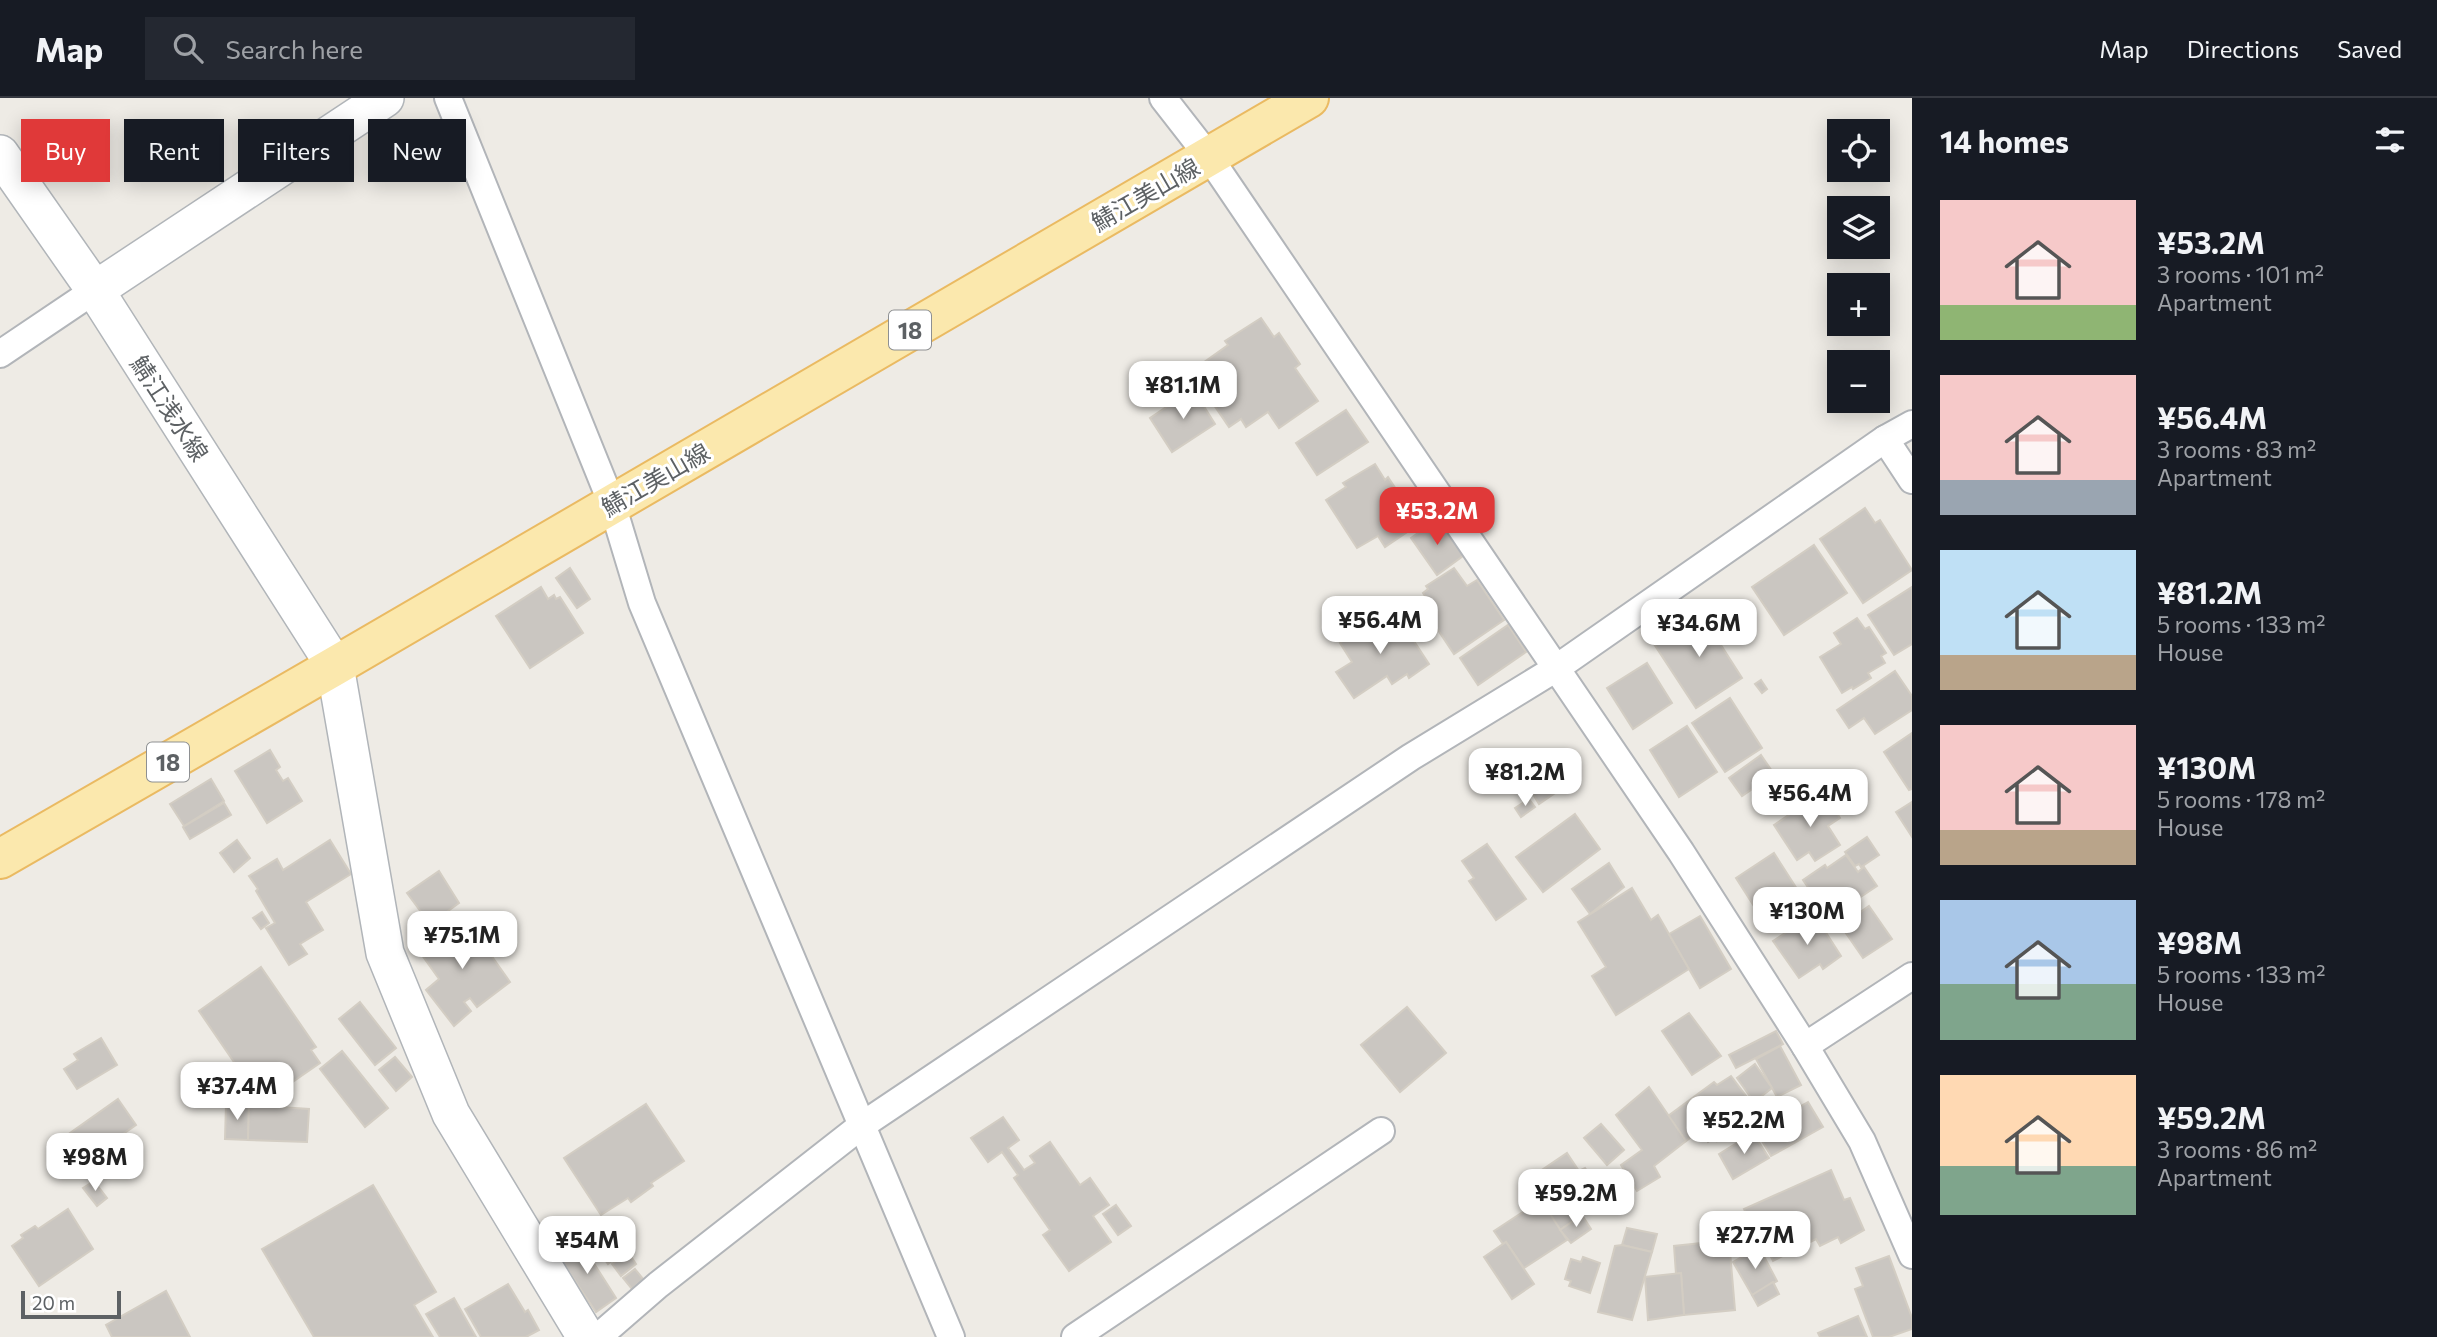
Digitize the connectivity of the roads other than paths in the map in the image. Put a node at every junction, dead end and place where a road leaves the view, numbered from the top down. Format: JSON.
{"nodes":[{"id":1,"x":385,"y":98,"type":"edge"},
{"id":2,"x":449,"y":98,"type":"edge"},
{"id":3,"x":1163,"y":98,"type":"edge"},
{"id":4,"x":1309,"y":98,"type":"edge"},
{"id":5,"x":0,"y":154,"type":"edge"},
{"id":6,"x":1209,"y":157,"type":"junction"},
{"id":7,"x":94,"y":290,"type":"junction"},
{"id":8,"x":0,"y":354,"type":"edge"},
{"id":9,"x":1912,"y":424,"type":"edge"},
{"id":10,"x":1885,"y":439,"type":"junction"},
{"id":11,"x":1912,"y":480,"type":"edge"},
{"id":12,"x":612,"y":504,"type":"junction"},
{"id":13,"x":335,"y":666,"type":"junction"},
{"id":14,"x":1555,"y":669,"type":"junction"},
{"id":15,"x":0,"y":859,"type":"edge"},
{"id":16,"x":1912,"y":976,"type":"edge"},
{"id":17,"x":1805,"y":1046,"type":"junction"},
{"id":18,"x":861,"y":1126,"type":"junction"},
{"id":19,"x":1381,"y":1131,"type":"dead end"},
{"id":20,"x":1912,"y":1255,"type":"edge"},
{"id":21,"x":586,"y":1337,"type":"edge"},
{"id":22,"x":598,"y":1337,"type":"edge"},
{"id":23,"x":951,"y":1337,"type":"edge"},
{"id":24,"x":1074,"y":1337,"type":"edge"}],
"edges":[{"from":1,"to":7,"type":"street"},
{"from":2,"to":12,"type":"street"},
{"from":3,"to":6,"type":"street"},
{"from":4,"to":6,"type":"main road","name":"鯖江美山線","number":"18"},
{"from":5,"to":7,"type":"street","name":"鯖江浅水線"},
{"from":6,"to":12,"type":"main road","name":"鯖江美山線","number":"18"},
{"from":6,"to":14,"type":"street"},
{"from":7,"to":8,"type":"street"},
{"from":7,"to":13,"type":"street","name":"鯖江浅水線"},
{"from":9,"to":10,"type":"street"},
{"from":10,"to":11,"type":"street"},
{"from":10,"to":14,"type":"street"},
{"from":12,"to":13,"type":"main road","name":"鯖江美山線","number":"18"},
{"from":12,"to":18,"type":"street"},
{"from":13,"to":15,"type":"main road","name":"鯖江美山線","number":"18"},
{"from":13,"to":21,"type":"street"},
{"from":14,"to":17,"type":"street"},
{"from":14,"to":18,"type":"street"},
{"from":16,"to":17,"type":"street"},
{"from":17,"to":20,"type":"street"},
{"from":18,"to":22,"type":"street"},
{"from":18,"to":23,"type":"street"},
{"from":19,"to":24,"type":"street"}]}
